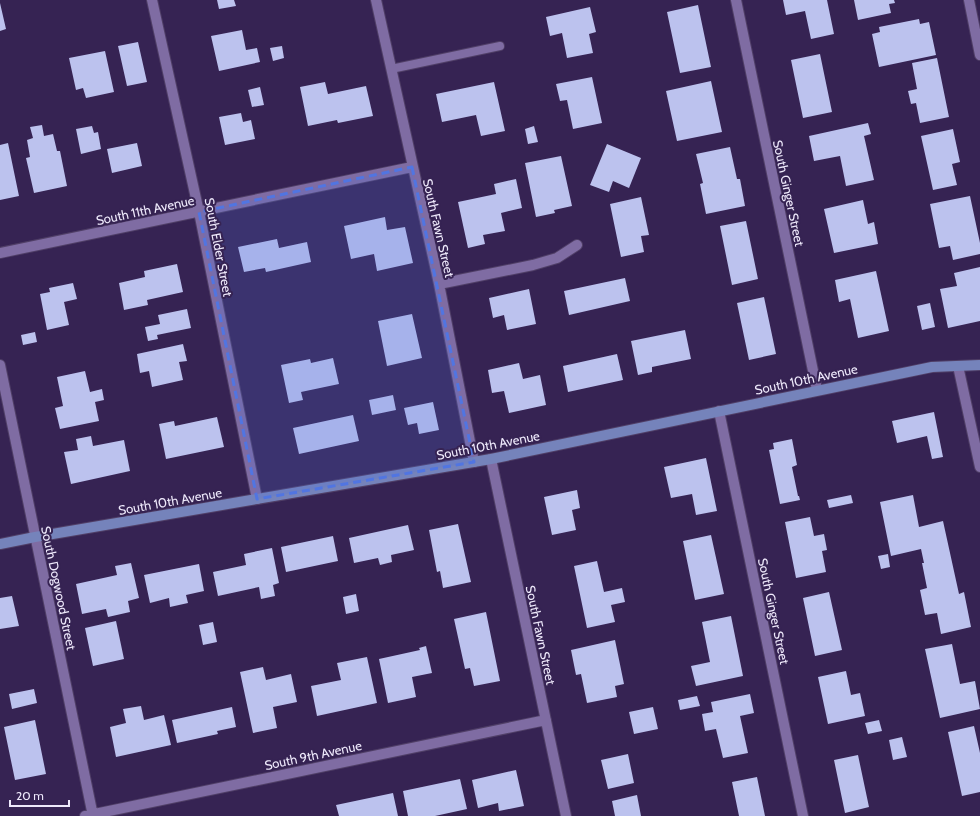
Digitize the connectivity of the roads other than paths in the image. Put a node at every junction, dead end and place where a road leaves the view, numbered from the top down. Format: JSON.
{"nodes":[{"id":1,"x":152,"y":0,"type":"edge"},
{"id":2,"x":376,"y":0,"type":"edge"},
{"id":3,"x":736,"y":0,"type":"edge"},
{"id":4,"x":968,"y":0,"type":"edge"},
{"id":5,"x":500,"y":46,"type":"dead end"},
{"id":6,"x":980,"y":55,"type":"edge"},
{"id":7,"x":391,"y":69,"type":"junction"},
{"id":8,"x":412,"y":167,"type":"junction"},
{"id":9,"x":199,"y":212,"type":"junction"},
{"id":10,"x":577,"y":245,"type":"dead end"},
{"id":11,"x":0,"y":252,"type":"edge"},
{"id":12,"x":439,"y":284,"type":"junction"},
{"id":13,"x":0,"y":365,"type":"edge"},
{"id":14,"x":980,"y":365,"type":"edge"},
{"id":15,"x":958,"y":366,"type":"junction"},
{"id":16,"x":817,"y":390,"type":"junction"},
{"id":17,"x":719,"y":411,"type":"junction"},
{"id":18,"x":491,"y":459,"type":"junction"},
{"id":19,"x":474,"y":462,"type":"junction"},
{"id":20,"x":980,"y":467,"type":"edge"},
{"id":21,"x":257,"y":499,"type":"junction"},
{"id":22,"x":36,"y":537,"type":"junction"},
{"id":23,"x":0,"y":544,"type":"edge"},
{"id":24,"x":546,"y":720,"type":"junction"},
{"id":25,"x":90,"y":815,"type":"edge"},
{"id":26,"x":566,"y":816,"type":"edge"},
{"id":27,"x":803,"y":816,"type":"edge"}],
"edges":[{"from":1,"to":9,"type":"street","name":"South Elder Street"},
{"from":2,"to":7,"type":"street","name":"South Fawn Street"},
{"from":3,"to":16,"type":"street","name":"South Ginger Street"},
{"from":4,"to":6,"type":"street"},
{"from":5,"to":7,"type":"lane"},
{"from":7,"to":8,"type":"street","name":"South Fawn Street"},
{"from":8,"to":9,"type":"street","name":"South 11th Avenue"},
{"from":8,"to":12,"type":"street","name":"South Fawn Street"},
{"from":9,"to":11,"type":"street","name":"South 11th Avenue"},
{"from":9,"to":21,"type":"street","name":"South Elder Street"},
{"from":10,"to":12,"type":"street"},
{"from":12,"to":19,"type":"street","name":"South Fawn Street"},
{"from":13,"to":22,"type":"street","name":"South Dogwood Street"},
{"from":14,"to":15,"type":"main road","name":"South 10th Avenue"},
{"from":15,"to":16,"type":"main road","name":"South 10th Avenue"},
{"from":15,"to":20,"type":"street"},
{"from":16,"to":17,"type":"main road","name":"South 10th Avenue"},
{"from":17,"to":18,"type":"main road","name":"South 10th Avenue"},
{"from":17,"to":27,"type":"street","name":"South Ginger Street"},
{"from":18,"to":19,"type":"main road","name":"South 10th Avenue"},
{"from":18,"to":24,"type":"street","name":"South Fawn Street"},
{"from":19,"to":21,"type":"main road","name":"South 10th Avenue"},
{"from":21,"to":22,"type":"main road","name":"South 10th Avenue"},
{"from":22,"to":23,"type":"main road","name":"South 10th Avenue"},
{"from":22,"to":25,"type":"street","name":"South Dogwood Street"},
{"from":24,"to":25,"type":"street","name":"South 9th Avenue"},
{"from":24,"to":26,"type":"street","name":"South Fawn Street"}]}
